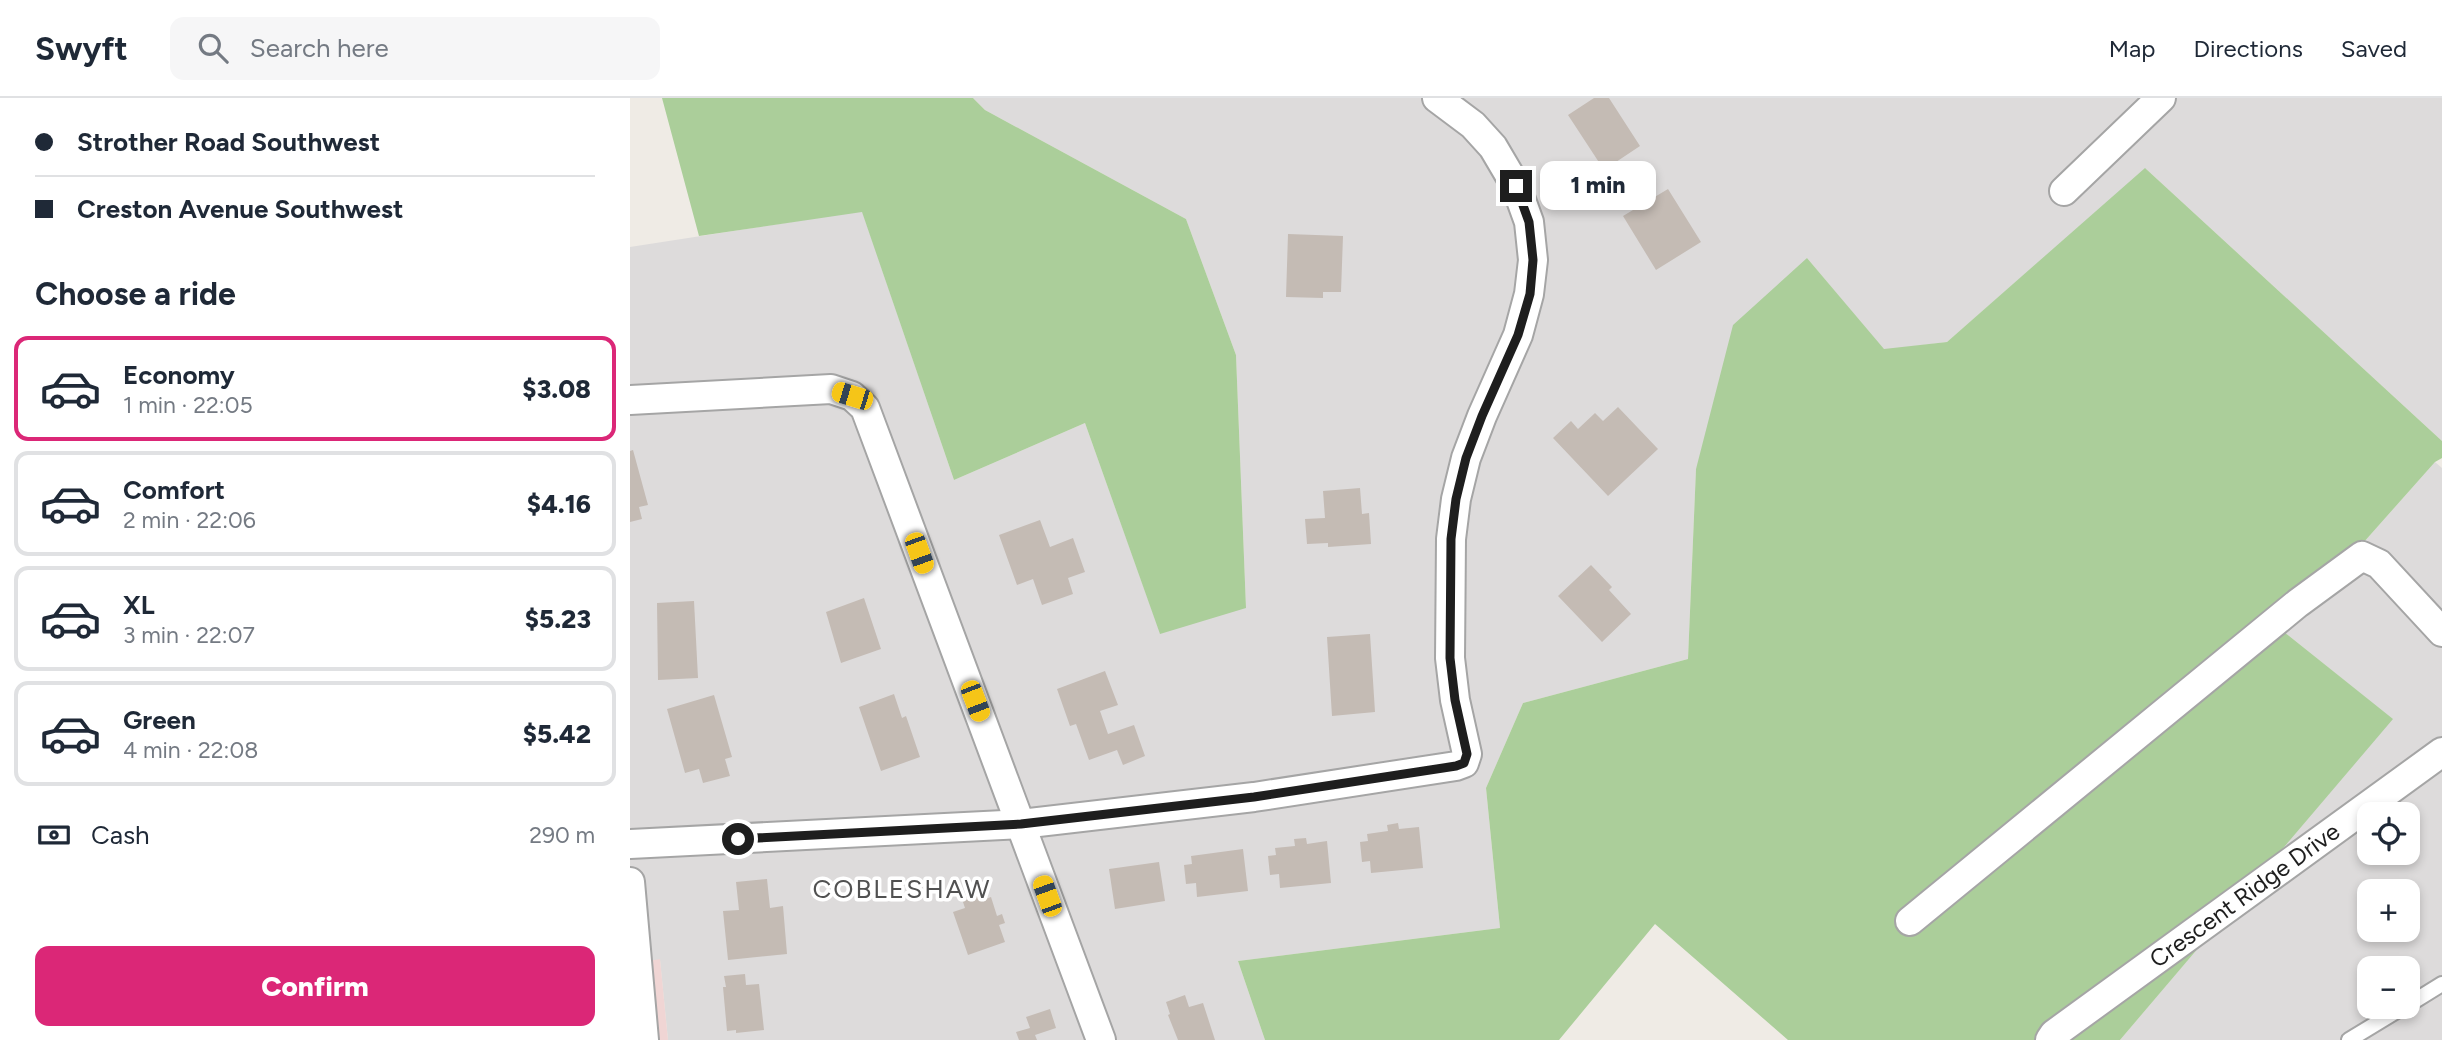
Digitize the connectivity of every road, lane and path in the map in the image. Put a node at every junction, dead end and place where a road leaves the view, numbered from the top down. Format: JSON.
{"nodes":[{"id":1,"x":1437,"y":98,"type":"edge"},
{"id":2,"x":2161,"y":98,"type":"edge"},
{"id":3,"x":2064,"y":191,"type":"dead end"},
{"id":4,"x":630,"y":400,"type":"edge"},
{"id":5,"x":2442,"y":632,"type":"edge"},
{"id":6,"x":2442,"y":752,"type":"edge"},
{"id":7,"x":1021,"y":824,"type":"junction"},
{"id":8,"x":630,"y":844,"type":"edge"},
{"id":9,"x":630,"y":882,"type":"edge"},
{"id":10,"x":1910,"y":921,"type":"dead end"},
{"id":11,"x":2442,"y":984,"type":"edge"},
{"id":12,"x":2420,"y":997,"type":"edge"},
{"id":13,"x":2384,"y":1019,"type":"edge"},
{"id":14,"x":644,"y":1040,"type":"edge"},
{"id":15,"x":1101,"y":1040,"type":"edge"},
{"id":16,"x":2050,"y":1040,"type":"edge"},
{"id":17,"x":2349,"y":1040,"type":"edge"}],
"edges":[{"from":1,"to":7,"type":"street"},
{"from":2,"to":3,"type":"street"},
{"from":4,"to":7,"type":"street"},
{"from":5,"to":10,"type":"street"},
{"from":6,"to":16,"type":"street","name":"Crescent Ridge Drive"},
{"from":7,"to":8,"type":"street"},
{"from":7,"to":15,"type":"street"},
{"from":9,"to":14,"type":"street"},
{"from":11,"to":12,"type":"lane"},
{"from":13,"to":17,"type":"lane"}]}
